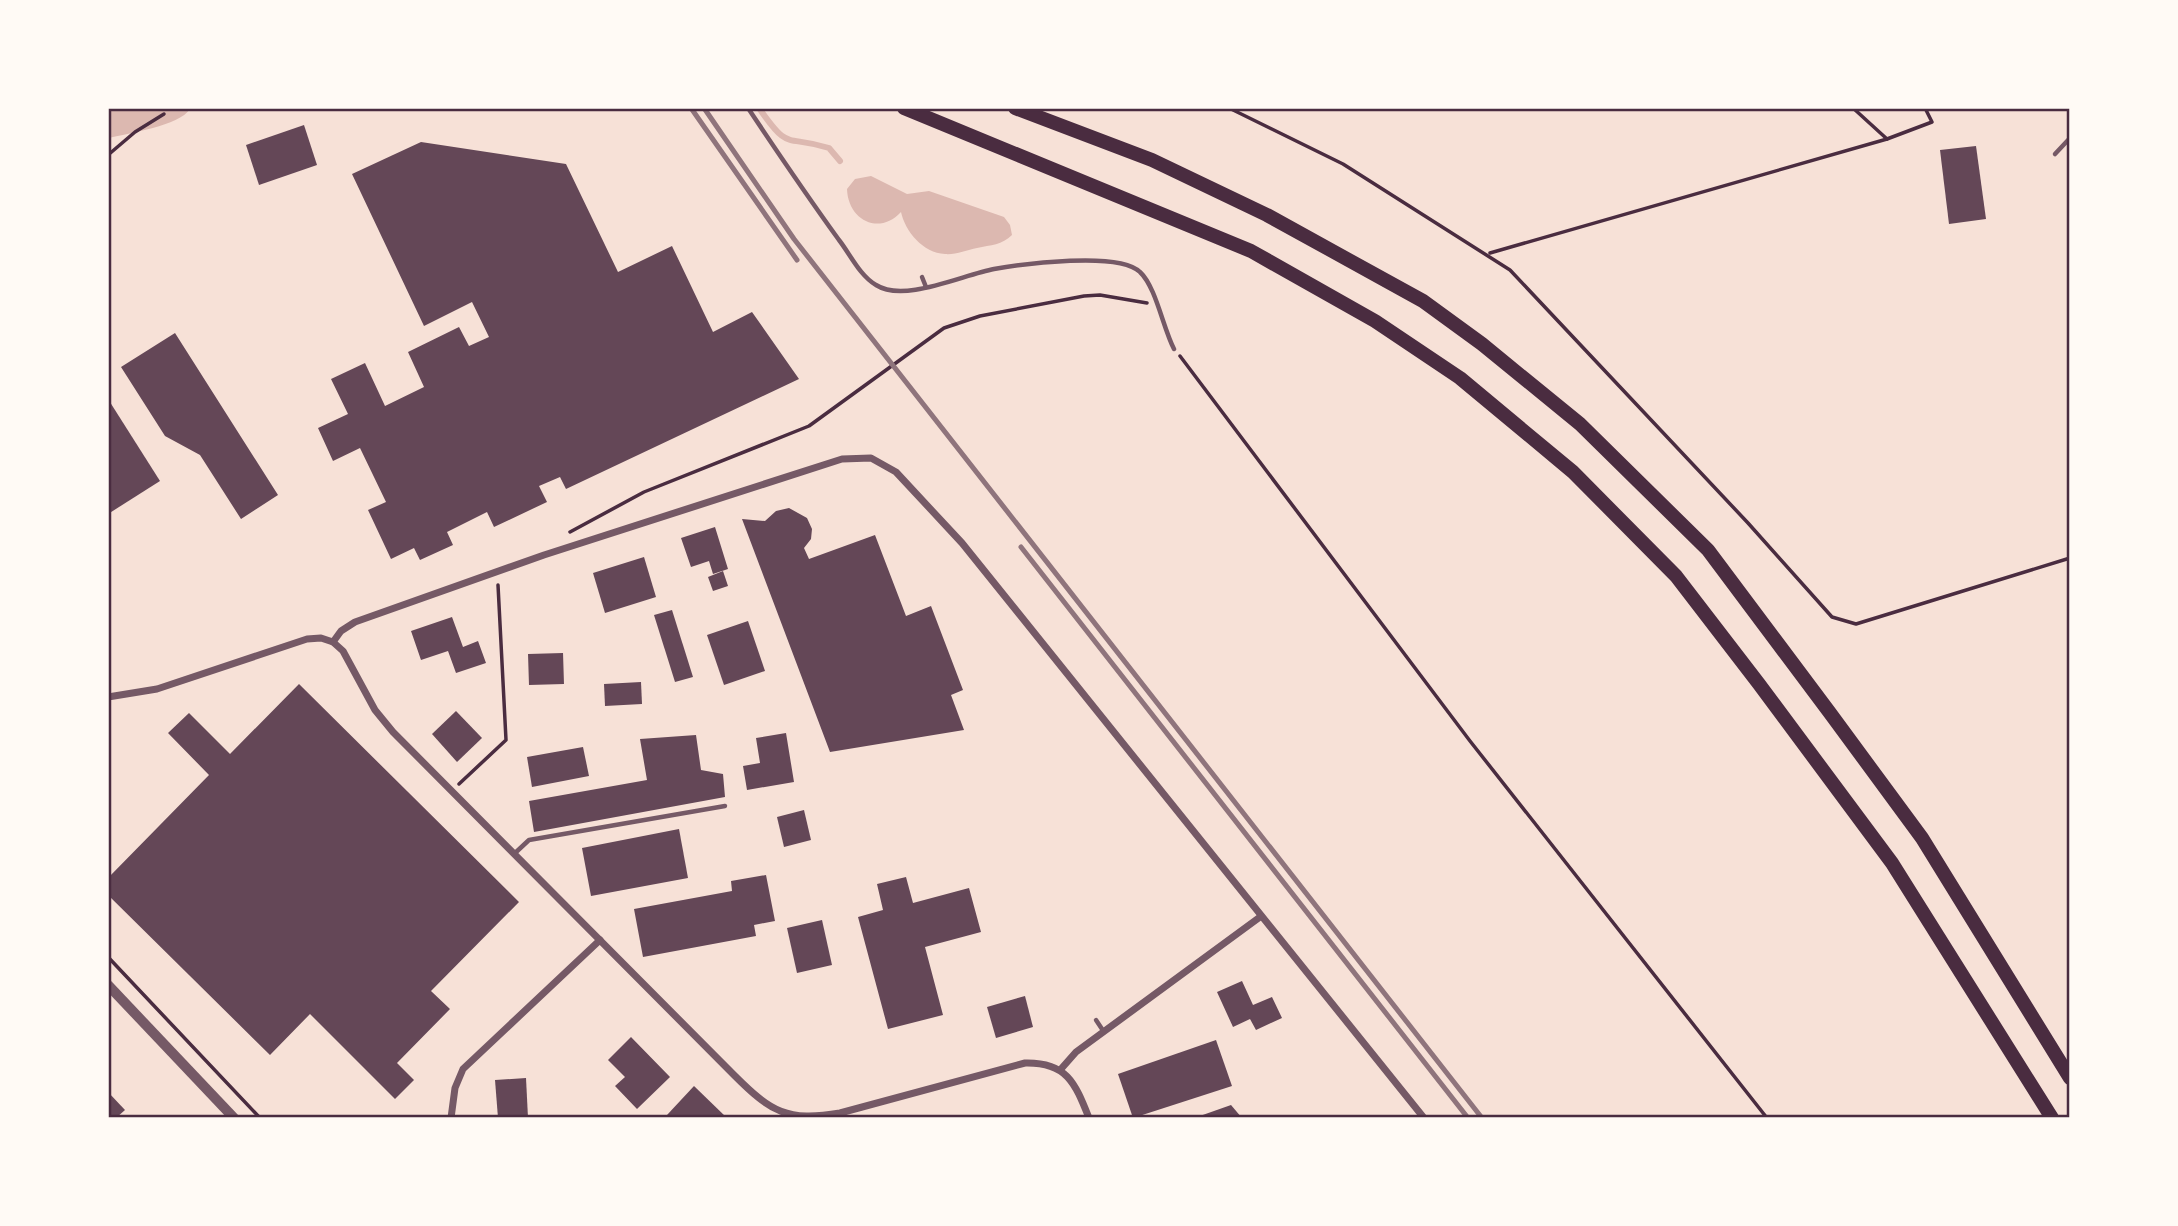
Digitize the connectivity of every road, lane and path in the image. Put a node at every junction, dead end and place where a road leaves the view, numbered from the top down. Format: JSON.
{"nodes":[{"id":1,"x":748,"y":108,"type":"edge"},
{"id":2,"x":904,"y":108,"type":"edge"},
{"id":3,"x":1015,"y":108,"type":"edge"},
{"id":4,"x":1229,"y":108,"type":"edge"},
{"id":5,"x":1853,"y":108,"type":"edge"},
{"id":6,"x":1925,"y":108,"type":"edge"},
{"id":7,"x":164,"y":114,"type":"dead end"},
{"id":8,"x":2070,"y":138,"type":"edge"},
{"id":9,"x":1887,"y":139,"type":"junction"},
{"id":10,"x":2055,"y":154,"type":"dead end"},
{"id":11,"x":108,"y":155,"type":"edge"},
{"id":12,"x":816,"y":192,"type":"dead end"},
{"id":13,"x":808,"y":197,"type":"junction"},
{"id":14,"x":1488,"y":254,"type":"junction"},
{"id":15,"x":922,"y":277,"type":"dead end"},
{"id":16,"x":926,"y":287,"type":"junction"},
{"id":17,"x":1156,"y":304,"type":"junction"},
{"id":18,"x":1174,"y":349,"type":"joint"},
{"id":19,"x":544,"y":555,"type":"junction"},
{"id":20,"x":2070,"y":558,"type":"edge"},
{"id":21,"x":498,"y":572,"type":"junction"},
{"id":22,"x":333,"y":642,"type":"junction"},
{"id":23,"x":108,"y":697,"type":"edge"},
{"id":24,"x":451,"y":792,"type":"junction"},
{"id":25,"x":724,"y":806,"type":"dead end"},
{"id":26,"x":514,"y":854,"type":"junction"},
{"id":27,"x":1260,"y":917,"type":"junction"},
{"id":28,"x":600,"y":940,"type":"junction"},
{"id":29,"x":108,"y":957,"type":"edge"},
{"id":30,"x":108,"y":985,"type":"edge"},
{"id":31,"x":1096,"y":1020,"type":"dead end"},
{"id":32,"x":1104,"y":1032,"type":"junction"},
{"id":33,"x":1060,"y":1069,"type":"junction"},
{"id":34,"x":2070,"y":1078,"type":"edge"},
{"id":35,"x":234,"y":1118,"type":"edge"},
{"id":36,"x":260,"y":1118,"type":"edge"},
{"id":37,"x":451,"y":1118,"type":"edge"},
{"id":38,"x":1088,"y":1118,"type":"edge"},
{"id":39,"x":1424,"y":1118,"type":"edge"},
{"id":40,"x":1767,"y":1118,"type":"edge"},
{"id":41,"x":2052,"y":1118,"type":"edge"}],
"edges":[{"from":1,"to":13,"type":"lane"},
{"from":2,"to":41,"type":"highway"},
{"from":3,"to":34,"type":"highway"},
{"from":4,"to":14,"type":"path"},
{"from":5,"to":9,"type":"path"},
{"from":6,"to":9,"type":"path"},
{"from":7,"to":11,"type":"path"},
{"from":8,"to":10,"type":"lane"},
{"from":9,"to":14,"type":"path"},
{"from":12,"to":13,"type":"lane"},
{"from":13,"to":16,"type":"lane"},
{"from":14,"to":20,"type":"path"},
{"from":15,"to":16,"type":"lane"},
{"from":16,"to":17,"type":"lane"},
{"from":17,"to":18,"type":"lane"},
{"from":17,"to":19,"type":"path"},
{"from":18,"to":40,"type":"path"},
{"from":19,"to":21,"type":"street"},
{"from":19,"to":27,"type":"street"},
{"from":21,"to":22,"type":"street"},
{"from":21,"to":24,"type":"path"},
{"from":22,"to":23,"type":"street"},
{"from":22,"to":24,"type":"street"},
{"from":24,"to":26,"type":"street"},
{"from":25,"to":26,"type":"lane"},
{"from":26,"to":28,"type":"street"},
{"from":27,"to":32,"type":"street"},
{"from":27,"to":39,"type":"street"},
{"from":28,"to":33,"type":"street"},
{"from":28,"to":37,"type":"street"},
{"from":29,"to":36,"type":"path"},
{"from":30,"to":35,"type":"street"},
{"from":31,"to":32,"type":"lane"},
{"from":32,"to":33,"type":"street"},
{"from":33,"to":38,"type":"street"}]}
